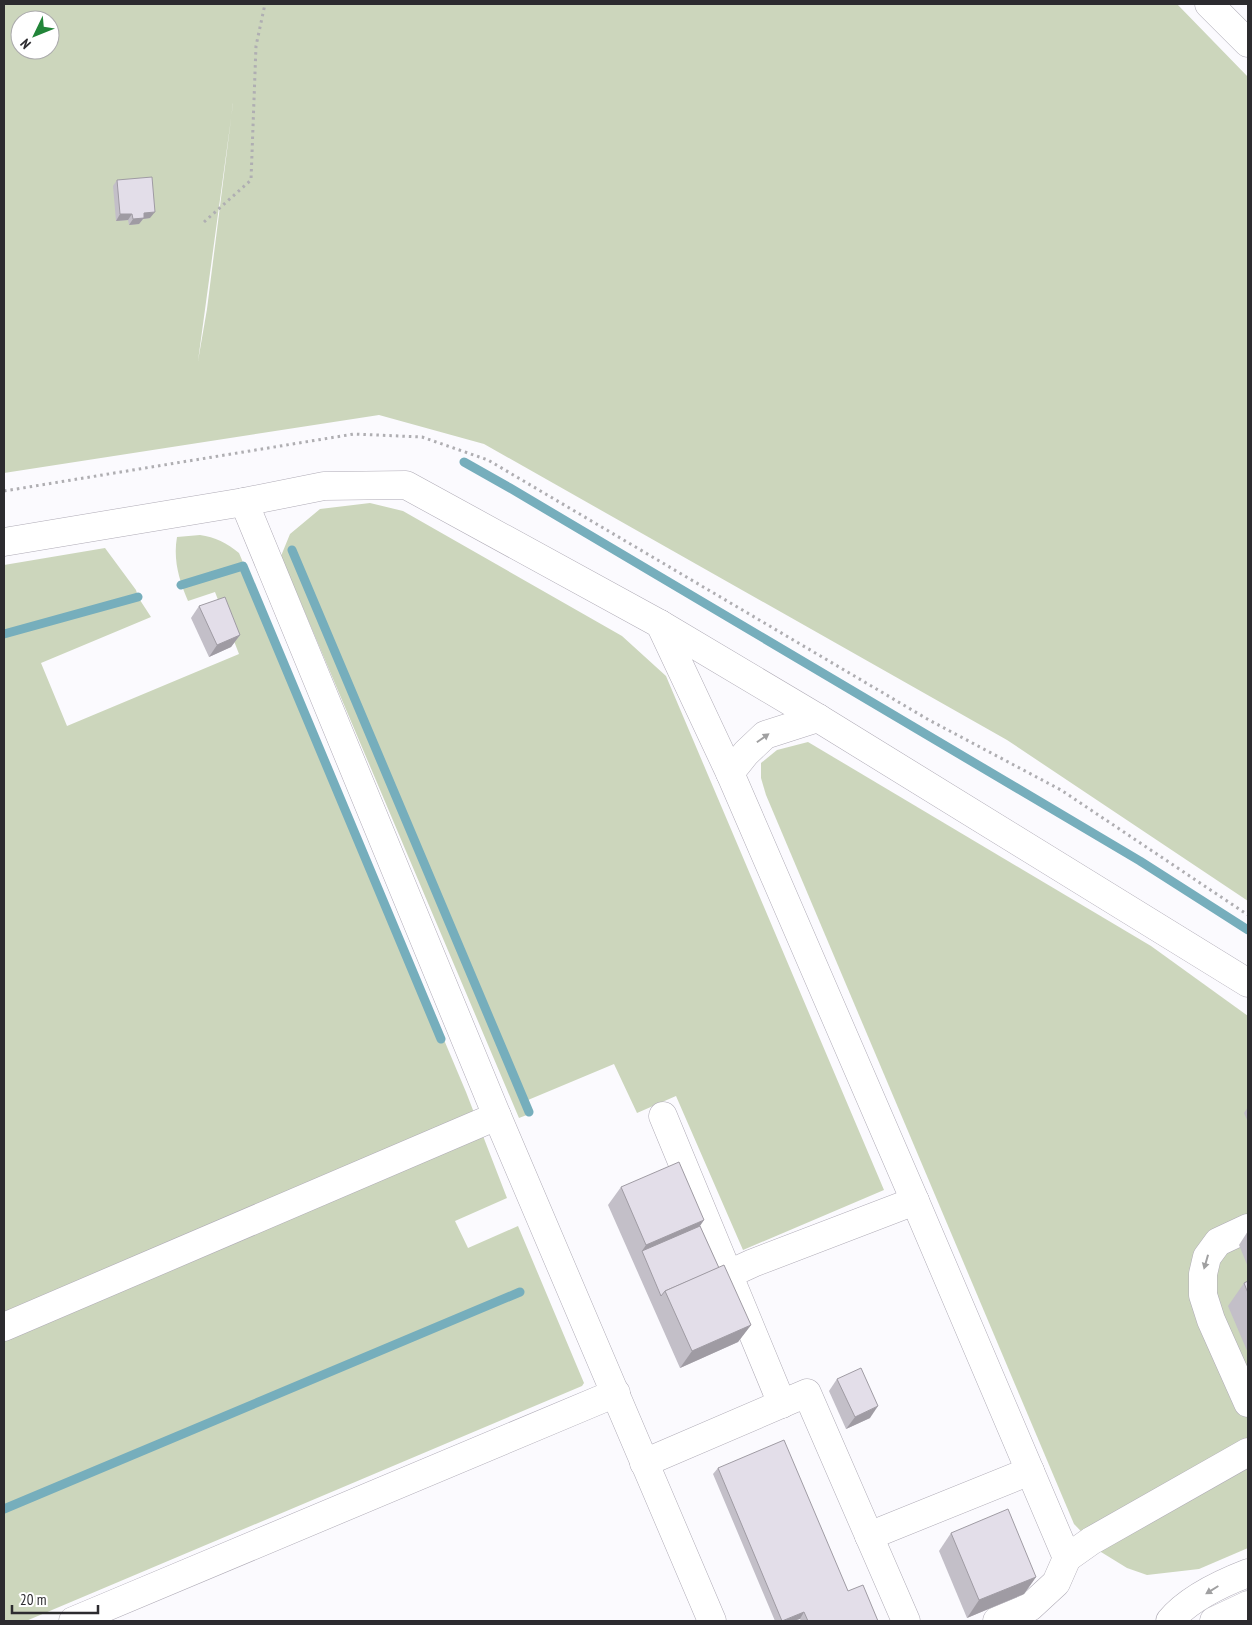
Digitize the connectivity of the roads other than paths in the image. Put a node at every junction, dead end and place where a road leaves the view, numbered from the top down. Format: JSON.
{"nodes":[{"id":1,"x":1209,"y":4,"type":"edge"},
{"id":2,"x":1248,"y":43,"type":"edge"},
{"id":3,"x":244,"y":502,"type":"junction"},
{"id":4,"x":4,"y":542,"type":"edge"},
{"id":5,"x":660,"y":624,"type":"junction"},
{"id":6,"x":818,"y":718,"type":"junction"},
{"id":7,"x":730,"y":773,"type":"junction"},
{"id":8,"x":1248,"y":983,"type":"edge"},
{"id":9,"x":497,"y":1116,"type":"junction"},
{"id":10,"x":663,"y":1116,"type":"dead end"},
{"id":11,"x":915,"y":1201,"type":"junction"},
{"id":12,"x":1248,"y":1228,"type":"edge"},
{"id":13,"x":729,"y":1274,"type":"junction"},
{"id":14,"x":4,"y":1327,"type":"edge"},
{"id":15,"x":616,"y":1393,"type":"junction"},
{"id":16,"x":782,"y":1404,"type":"junction"},
{"id":17,"x":1248,"y":1404,"type":"edge"},
{"id":18,"x":1248,"y":1452,"type":"edge"},
{"id":19,"x":644,"y":1463,"type":"junction"},
{"id":20,"x":1030,"y":1471,"type":"junction"},
{"id":21,"x":869,"y":1536,"type":"junction"},
{"id":22,"x":1067,"y":1558,"type":"junction"},
{"id":23,"x":1248,"y":1573,"type":"edge"},
{"id":24,"x":1248,"y":1605,"type":"edge"},
{"id":25,"x":73,"y":1621,"type":"edge"},
{"id":26,"x":712,"y":1621,"type":"edge"},
{"id":27,"x":906,"y":1621,"type":"edge"},
{"id":28,"x":997,"y":1621,"type":"edge"},
{"id":29,"x":1170,"y":1621,"type":"edge"},
{"id":30,"x":1214,"y":1621,"type":"edge"}],
"edges":[{"from":1,"to":2,"type":"street"},
{"from":3,"to":4,"type":"street"},
{"from":3,"to":5,"type":"street"},
{"from":3,"to":9,"type":"street"},
{"from":5,"to":6,"type":"street"},
{"from":5,"to":7,"type":"street"},
{"from":7,"to":6,"type":"street","one_way":true},
{"from":6,"to":8,"type":"street"},
{"from":7,"to":11,"type":"street"},
{"from":9,"to":14,"type":"street"},
{"from":9,"to":15,"type":"street"},
{"from":10,"to":13,"type":"street"},
{"from":11,"to":13,"type":"street"},
{"from":11,"to":20,"type":"street"},
{"from":12,"to":17,"type":"street","one_way":true},
{"from":13,"to":16,"type":"street"},
{"from":15,"to":19,"type":"street"},
{"from":15,"to":25,"type":"street"},
{"from":16,"to":19,"type":"street"},
{"from":16,"to":21,"type":"street"},
{"from":18,"to":22,"type":"street"},
{"from":19,"to":26,"type":"street"},
{"from":20,"to":21,"type":"street"},
{"from":20,"to":22,"type":"street"},
{"from":21,"to":27,"type":"street"},
{"from":22,"to":28,"type":"street"},
{"from":23,"to":29,"type":"street","one_way":true},
{"from":24,"to":30,"type":"street"}]}
